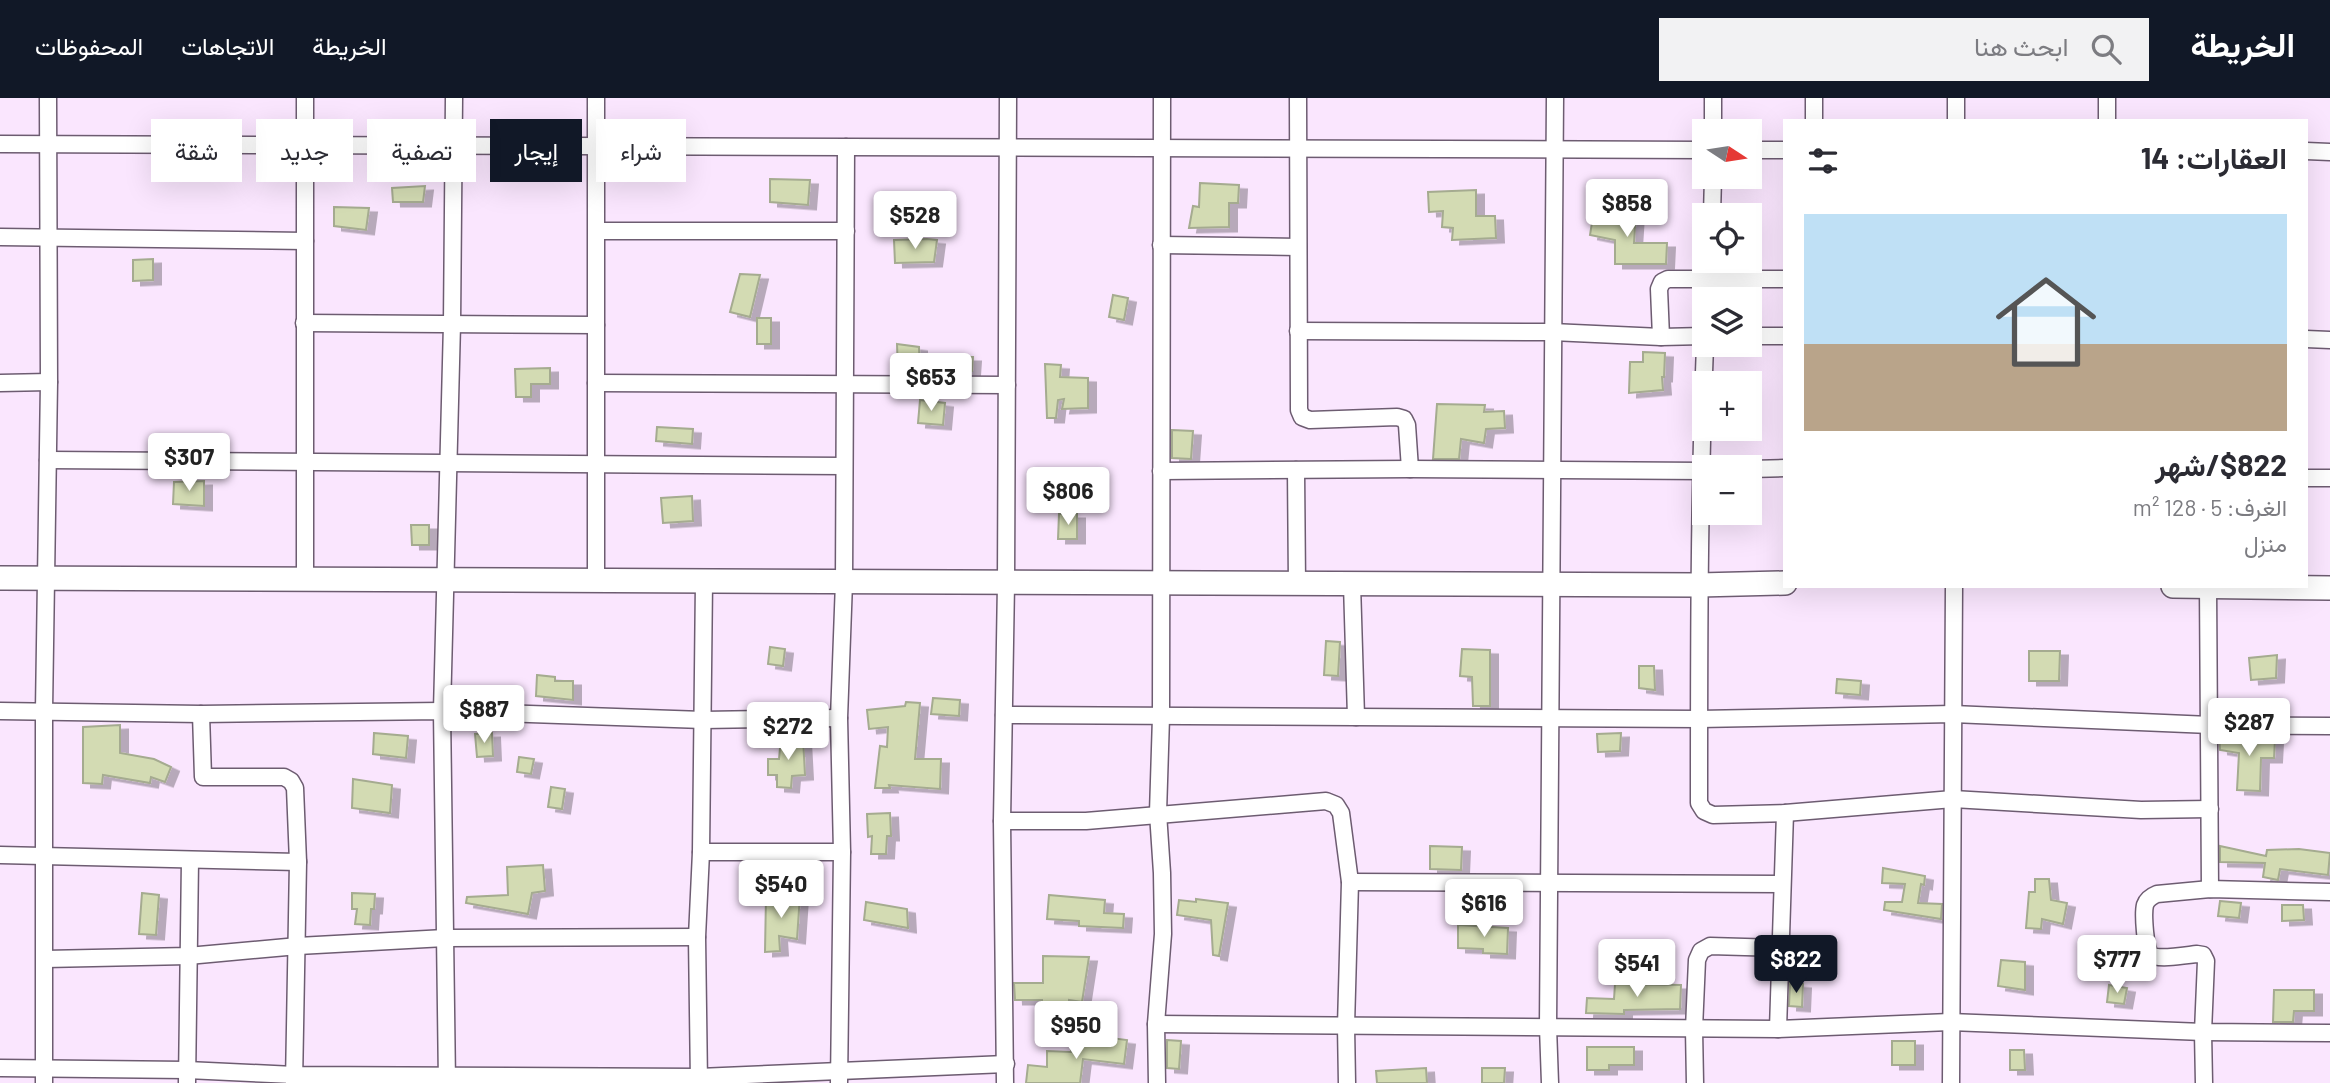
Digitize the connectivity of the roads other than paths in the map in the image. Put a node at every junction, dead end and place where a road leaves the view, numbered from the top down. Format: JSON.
{"nodes":[{"id":1,"x":48,"y":98,"type":"edge"},
{"id":2,"x":305,"y":98,"type":"edge"},
{"id":3,"x":454,"y":98,"type":"edge"},
{"id":4,"x":596,"y":98,"type":"edge"},
{"id":5,"x":1008,"y":98,"type":"edge"},
{"id":6,"x":1162,"y":98,"type":"edge"},
{"id":7,"x":1298,"y":98,"type":"edge"},
{"id":8,"x":1555,"y":98,"type":"edge"},
{"id":9,"x":1713,"y":98,"type":"edge"},
{"id":10,"x":1814,"y":98,"type":"edge"},
{"id":11,"x":1956,"y":98,"type":"edge"},
{"id":12,"x":2107,"y":98,"type":"edge"},
{"id":13,"x":305,"y":119,"type":"edge"},
{"id":14,"x":454,"y":119,"type":"edge"},
{"id":15,"x":596,"y":119,"type":"edge"},
{"id":16,"x":1713,"y":119,"type":"edge"},
{"id":17,"x":1814,"y":119,"type":"edge"},
{"id":18,"x":1956,"y":119,"type":"edge"},
{"id":19,"x":2107,"y":119,"type":"edge"},
{"id":20,"x":0,"y":144,"type":"edge"},
{"id":21,"x":48,"y":144,"type":"junction"},
{"id":22,"x":256,"y":145,"type":"edge"},
{"id":23,"x":476,"y":146,"type":"edge"},
{"id":24,"x":596,"y":146,"type":"edge"},
{"id":25,"x":686,"y":146,"type":"edge"},
{"id":26,"x":846,"y":147,"type":"junction"},
{"id":27,"x":1009,"y":147,"type":"junction"},
{"id":28,"x":1162,"y":148,"type":"junction"},
{"id":29,"x":1298,"y":148,"type":"junction"},
{"id":30,"x":1554,"y":149,"type":"junction"},
{"id":31,"x":1692,"y":150,"type":"edge"},
{"id":32,"x":1762,"y":150,"type":"edge"},
{"id":33,"x":1783,"y":150,"type":"edge"},
{"id":34,"x":2308,"y":152,"type":"edge"},
{"id":35,"x":2330,"y":152,"type":"edge"},
{"id":36,"x":304,"y":182,"type":"edge"},
{"id":37,"x":453,"y":182,"type":"edge"},
{"id":38,"x":597,"y":182,"type":"edge"},
{"id":39,"x":597,"y":230,"type":"junction"},
{"id":40,"x":846,"y":231,"type":"junction"},
{"id":41,"x":0,"y":237,"type":"edge"},
{"id":42,"x":48,"y":238,"type":"junction"},
{"id":43,"x":305,"y":241,"type":"junction"},
{"id":44,"x":1161,"y":245,"type":"junction"},
{"id":45,"x":1298,"y":247,"type":"junction"},
{"id":46,"x":1712,"y":273,"type":"edge"},
{"id":47,"x":1712,"y":278,"type":"junction"},
{"id":48,"x":1783,"y":279,"type":"edge"},
{"id":49,"x":303,"y":323,"type":"junction"},
{"id":50,"x":452,"y":324,"type":"junction"},
{"id":51,"x":596,"y":325,"type":"junction"},
{"id":52,"x":1298,"y":331,"type":"junction"},
{"id":53,"x":1552,"y":332,"type":"junction"},
{"id":54,"x":1692,"y":336,"type":"edge"},
{"id":55,"x":1762,"y":336,"type":"edge"},
{"id":56,"x":1783,"y":336,"type":"edge"},
{"id":57,"x":1661,"y":337,"type":"junction"},
{"id":58,"x":2308,"y":339,"type":"edge"},
{"id":59,"x":2330,"y":340,"type":"edge"},
{"id":60,"x":1705,"y":357,"type":"edge"},
{"id":61,"x":0,"y":383,"type":"edge"},
{"id":62,"x":49,"y":383,"type":"junction"},
{"id":63,"x":596,"y":383,"type":"junction"},
{"id":64,"x":844,"y":384,"type":"junction"},
{"id":65,"x":1007,"y":385,"type":"junction"},
{"id":66,"x":1702,"y":455,"type":"edge"},
{"id":67,"x":48,"y":460,"type":"junction"},
{"id":68,"x":304,"y":463,"type":"junction"},
{"id":69,"x":448,"y":464,"type":"junction"},
{"id":70,"x":596,"y":465,"type":"junction"},
{"id":71,"x":844,"y":466,"type":"junction"},
{"id":72,"x":1783,"y":468,"type":"edge"},
{"id":73,"x":1409,"y":469,"type":"junction"},
{"id":74,"x":1551,"y":469,"type":"junction"},
{"id":75,"x":1762,"y":469,"type":"edge"},
{"id":76,"x":1296,"y":470,"type":"junction"},
{"id":77,"x":1161,"y":471,"type":"junction"},
{"id":78,"x":1692,"y":471,"type":"edge"},
{"id":79,"x":2308,"y":478,"type":"edge"},
{"id":80,"x":2330,"y":478,"type":"edge"},
{"id":81,"x":1701,"y":525,"type":"edge"},
{"id":82,"x":0,"y":578,"type":"edge"},
{"id":83,"x":46,"y":579,"type":"junction"},
{"id":84,"x":305,"y":580,"type":"junction"},
{"id":85,"x":447,"y":581,"type":"junction"},
{"id":86,"x":596,"y":581,"type":"junction"},
{"id":87,"x":704,"y":582,"type":"junction"},
{"id":88,"x":844,"y":582,"type":"junction"},
{"id":89,"x":1006,"y":583,"type":"junction"},
{"id":90,"x":1160,"y":583,"type":"junction"},
{"id":91,"x":1783,"y":583,"type":"edge"},
{"id":92,"x":1297,"y":584,"type":"junction"},
{"id":93,"x":1352,"y":584,"type":"junction"},
{"id":94,"x":1552,"y":585,"type":"junction"},
{"id":95,"x":1699,"y":586,"type":"junction"},
{"id":96,"x":1954,"y":588,"type":"edge"},
{"id":97,"x":2208,"y":588,"type":"edge"},
{"id":98,"x":2308,"y":588,"type":"edge"},
{"id":99,"x":2330,"y":588,"type":"edge"},
{"id":100,"x":44,"y":710,"type":"junction"},
{"id":101,"x":0,"y":711,"type":"edge"},
{"id":102,"x":442,"y":711,"type":"junction"},
{"id":103,"x":1953,"y":714,"type":"junction"},
{"id":104,"x":201,"y":715,"type":"junction"},
{"id":105,"x":1004,"y":715,"type":"junction"},
{"id":106,"x":1161,"y":717,"type":"junction"},
{"id":107,"x":1356,"y":717,"type":"junction"},
{"id":108,"x":839,"y":718,"type":"junction"},
{"id":109,"x":1550,"y":718,"type":"junction"},
{"id":110,"x":1699,"y":719,"type":"junction"},
{"id":111,"x":703,"y":720,"type":"junction"},
{"id":112,"x":2210,"y":725,"type":"junction"},
{"id":113,"x":2330,"y":726,"type":"edge"},
{"id":114,"x":1953,"y":799,"type":"junction"},
{"id":115,"x":2210,"y":809,"type":"junction"},
{"id":116,"x":1158,"y":813,"type":"junction"},
{"id":117,"x":1785,"y":813,"type":"junction"},
{"id":118,"x":1002,"y":821,"type":"junction"},
{"id":119,"x":701,"y":852,"type":"junction"},
{"id":120,"x":842,"y":852,"type":"junction"},
{"id":121,"x":0,"y":855,"type":"edge"},
{"id":122,"x":45,"y":856,"type":"junction"},
{"id":123,"x":190,"y":860,"type":"junction"},
{"id":124,"x":298,"y":862,"type":"junction"},
{"id":125,"x":1350,"y":882,"type":"junction"},
{"id":126,"x":1550,"y":884,"type":"junction"},
{"id":127,"x":1782,"y":884,"type":"junction"},
{"id":128,"x":2210,"y":889,"type":"junction"},
{"id":129,"x":2330,"y":892,"type":"edge"},
{"id":130,"x":697,"y":937,"type":"junction"},
{"id":131,"x":444,"y":938,"type":"junction"},
{"id":132,"x":298,"y":946,"type":"junction"},
{"id":133,"x":1782,"y":948,"type":"junction"},
{"id":134,"x":188,"y":956,"type":"junction"},
{"id":135,"x":45,"y":958,"type":"junction"},
{"id":136,"x":1950,"y":1022,"type":"junction"},
{"id":137,"x":1156,"y":1024,"type":"junction"},
{"id":138,"x":1346,"y":1026,"type":"junction"},
{"id":139,"x":1548,"y":1027,"type":"junction"},
{"id":140,"x":1694,"y":1028,"type":"junction"},
{"id":141,"x":1778,"y":1029,"type":"junction"},
{"id":142,"x":2203,"y":1032,"type":"junction"},
{"id":143,"x":2330,"y":1033,"type":"edge"},
{"id":144,"x":1006,"y":1064,"type":"junction"},
{"id":145,"x":0,"y":1068,"type":"edge"},
{"id":146,"x":44,"y":1076,"type":"edge"},
{"id":147,"x":187,"y":1077,"type":"edge"},
{"id":148,"x":839,"y":1077,"type":"edge"},
{"id":149,"x":294,"y":1079,"type":"edge"},
{"id":150,"x":447,"y":1080,"type":"edge"},
{"id":151,"x":699,"y":1080,"type":"edge"},
{"id":152,"x":1005,"y":1083,"type":"edge"},
{"id":153,"x":1157,"y":1083,"type":"edge"},
{"id":154,"x":1347,"y":1083,"type":"edge"},
{"id":155,"x":1550,"y":1083,"type":"edge"},
{"id":156,"x":1695,"y":1083,"type":"edge"},
{"id":157,"x":1951,"y":1083,"type":"edge"},
{"id":158,"x":2204,"y":1083,"type":"edge"}],
"edges":[{"from":1,"to":21,"type":"street"},
{"from":2,"to":13,"type":"street"},
{"from":3,"to":14,"type":"street"},
{"from":4,"to":15,"type":"street"},
{"from":5,"to":27,"type":"street"},
{"from":6,"to":28,"type":"street"},
{"from":7,"to":29,"type":"street"},
{"from":8,"to":30,"type":"street"},
{"from":9,"to":16,"type":"street"},
{"from":10,"to":17,"type":"street"},
{"from":11,"to":18,"type":"street"},
{"from":12,"to":19,"type":"street"},
{"from":20,"to":21,"type":"street"},
{"from":21,"to":22,"type":"street"},
{"from":21,"to":42,"type":"street"},
{"from":23,"to":24,"type":"street"},
{"from":25,"to":26,"type":"street"},
{"from":26,"to":27,"type":"street"},
{"from":26,"to":40,"type":"street"},
{"from":27,"to":28,"type":"street"},
{"from":27,"to":65,"type":"street"},
{"from":28,"to":29,"type":"street"},
{"from":28,"to":44,"type":"street"},
{"from":29,"to":30,"type":"street"},
{"from":29,"to":45,"type":"street"},
{"from":30,"to":31,"type":"street"},
{"from":30,"to":53,"type":"street"},
{"from":32,"to":33,"type":"street"},
{"from":34,"to":35,"type":"street"},
{"from":36,"to":43,"type":"street"},
{"from":37,"to":50,"type":"street"},
{"from":38,"to":39,"type":"street"},
{"from":39,"to":40,"type":"street"},
{"from":39,"to":51,"type":"street"},
{"from":40,"to":64,"type":"street"},
{"from":41,"to":42,"type":"street"},
{"from":42,"to":43,"type":"street"},
{"from":42,"to":62,"type":"street"},
{"from":43,"to":49,"type":"street"},
{"from":44,"to":45,"type":"street"},
{"from":44,"to":77,"type":"street"},
{"from":45,"to":52,"type":"street"},
{"from":46,"to":47,"type":"street"},
{"from":47,"to":48,"type":"street"},
{"from":47,"to":57,"type":"street"},
{"from":49,"to":50,"type":"street"},
{"from":49,"to":68,"type":"street"},
{"from":50,"to":51,"type":"street"},
{"from":50,"to":69,"type":"street"},
{"from":51,"to":63,"type":"street"},
{"from":52,"to":53,"type":"street"},
{"from":52,"to":73,"type":"street"},
{"from":53,"to":57,"type":"street"},
{"from":53,"to":74,"type":"street"},
{"from":54,"to":57,"type":"street"},
{"from":55,"to":56,"type":"street"},
{"from":58,"to":59,"type":"street"},
{"from":60,"to":66,"type":"street"},
{"from":61,"to":62,"type":"street"},
{"from":62,"to":67,"type":"street"},
{"from":63,"to":64,"type":"street"},
{"from":63,"to":70,"type":"street"},
{"from":64,"to":65,"type":"street"},
{"from":64,"to":71,"type":"street"},
{"from":65,"to":89,"type":"street"},
{"from":67,"to":68,"type":"street"},
{"from":67,"to":83,"type":"street"},
{"from":68,"to":69,"type":"street"},
{"from":68,"to":84,"type":"street"},
{"from":69,"to":70,"type":"street"},
{"from":69,"to":85,"type":"street"},
{"from":70,"to":71,"type":"street"},
{"from":70,"to":86,"type":"street"},
{"from":71,"to":88,"type":"street"},
{"from":72,"to":75,"type":"street"},
{"from":73,"to":74,"type":"street"},
{"from":73,"to":76,"type":"street"},
{"from":74,"to":78,"type":"street"},
{"from":74,"to":94,"type":"street"},
{"from":76,"to":77,"type":"street"},
{"from":76,"to":92,"type":"street"},
{"from":77,"to":90,"type":"street"},
{"from":79,"to":80,"type":"street"},
{"from":81,"to":95,"type":"street"},
{"from":82,"to":83,"type":"street"},
{"from":83,"to":84,"type":"street"},
{"from":83,"to":100,"type":"street"},
{"from":84,"to":85,"type":"street"},
{"from":85,"to":86,"type":"street"},
{"from":85,"to":102,"type":"street"},
{"from":86,"to":87,"type":"street"},
{"from":87,"to":88,"type":"street"},
{"from":87,"to":111,"type":"street"},
{"from":88,"to":89,"type":"street"},
{"from":88,"to":108,"type":"street"},
{"from":89,"to":90,"type":"street"},
{"from":89,"to":105,"type":"street"},
{"from":90,"to":92,"type":"street"},
{"from":90,"to":106,"type":"street"},
{"from":91,"to":95,"type":"street"},
{"from":92,"to":93,"type":"street"},
{"from":93,"to":94,"type":"street"},
{"from":93,"to":107,"type":"street"},
{"from":94,"to":95,"type":"street"},
{"from":94,"to":109,"type":"street"},
{"from":95,"to":110,"type":"street"},
{"from":96,"to":103,"type":"street"},
{"from":97,"to":112,"type":"street"},
{"from":98,"to":99,"type":"street"},
{"from":100,"to":101,"type":"street"},
{"from":100,"to":104,"type":"street"},
{"from":100,"to":122,"type":"street"},
{"from":102,"to":104,"type":"street"},
{"from":102,"to":111,"type":"street"},
{"from":102,"to":131,"type":"street"},
{"from":103,"to":110,"type":"street"},
{"from":103,"to":112,"type":"street"},
{"from":103,"to":114,"type":"street"},
{"from":104,"to":124,"type":"street"},
{"from":105,"to":106,"type":"street"},
{"from":105,"to":118,"type":"street"},
{"from":106,"to":107,"type":"street"},
{"from":106,"to":116,"type":"street"},
{"from":107,"to":109,"type":"street"},
{"from":108,"to":111,"type":"street"},
{"from":108,"to":120,"type":"street"},
{"from":109,"to":110,"type":"street"},
{"from":109,"to":126,"type":"street"},
{"from":110,"to":117,"type":"street"},
{"from":111,"to":119,"type":"street"},
{"from":112,"to":113,"type":"street"},
{"from":112,"to":115,"type":"street"},
{"from":114,"to":115,"type":"street"},
{"from":114,"to":117,"type":"street"},
{"from":114,"to":136,"type":"street"},
{"from":115,"to":128,"type":"street"},
{"from":116,"to":118,"type":"street"},
{"from":116,"to":125,"type":"street"},
{"from":116,"to":137,"type":"street"},
{"from":117,"to":127,"type":"street"},
{"from":118,"to":144,"type":"street"},
{"from":119,"to":120,"type":"street"},
{"from":119,"to":130,"type":"street"},
{"from":120,"to":148,"type":"street"},
{"from":121,"to":122,"type":"street"},
{"from":122,"to":123,"type":"street"},
{"from":122,"to":135,"type":"street"},
{"from":123,"to":124,"type":"street"},
{"from":123,"to":134,"type":"street"},
{"from":124,"to":132,"type":"street"},
{"from":125,"to":126,"type":"street"},
{"from":125,"to":138,"type":"street"},
{"from":126,"to":127,"type":"street"},
{"from":126,"to":139,"type":"street"},
{"from":127,"to":133,"type":"street"},
{"from":128,"to":129,"type":"street"},
{"from":128,"to":142,"type":"street"},
{"from":130,"to":131,"type":"street"},
{"from":130,"to":151,"type":"street"},
{"from":131,"to":132,"type":"street"},
{"from":131,"to":150,"type":"street"},
{"from":132,"to":134,"type":"street"},
{"from":132,"to":149,"type":"street"},
{"from":133,"to":140,"type":"street"},
{"from":133,"to":141,"type":"street"},
{"from":134,"to":135,"type":"street"},
{"from":134,"to":147,"type":"street"},
{"from":135,"to":146,"type":"street"},
{"from":136,"to":141,"type":"street"},
{"from":136,"to":142,"type":"street"},
{"from":136,"to":157,"type":"street"},
{"from":137,"to":138,"type":"street"},
{"from":137,"to":153,"type":"street"},
{"from":138,"to":139,"type":"street"},
{"from":138,"to":154,"type":"street"},
{"from":139,"to":140,"type":"street"},
{"from":139,"to":155,"type":"street"},
{"from":140,"to":141,"type":"street"},
{"from":140,"to":156,"type":"street"},
{"from":142,"to":143,"type":"street"},
{"from":142,"to":158,"type":"street"},
{"from":144,"to":148,"type":"street"},
{"from":144,"to":152,"type":"street"},
{"from":145,"to":146,"type":"street"},
{"from":146,"to":147,"type":"street"},
{"from":147,"to":149,"type":"street"},
{"from":148,"to":151,"type":"street"},
{"from":149,"to":150,"type":"street"},
{"from":150,"to":151,"type":"street"}]}
